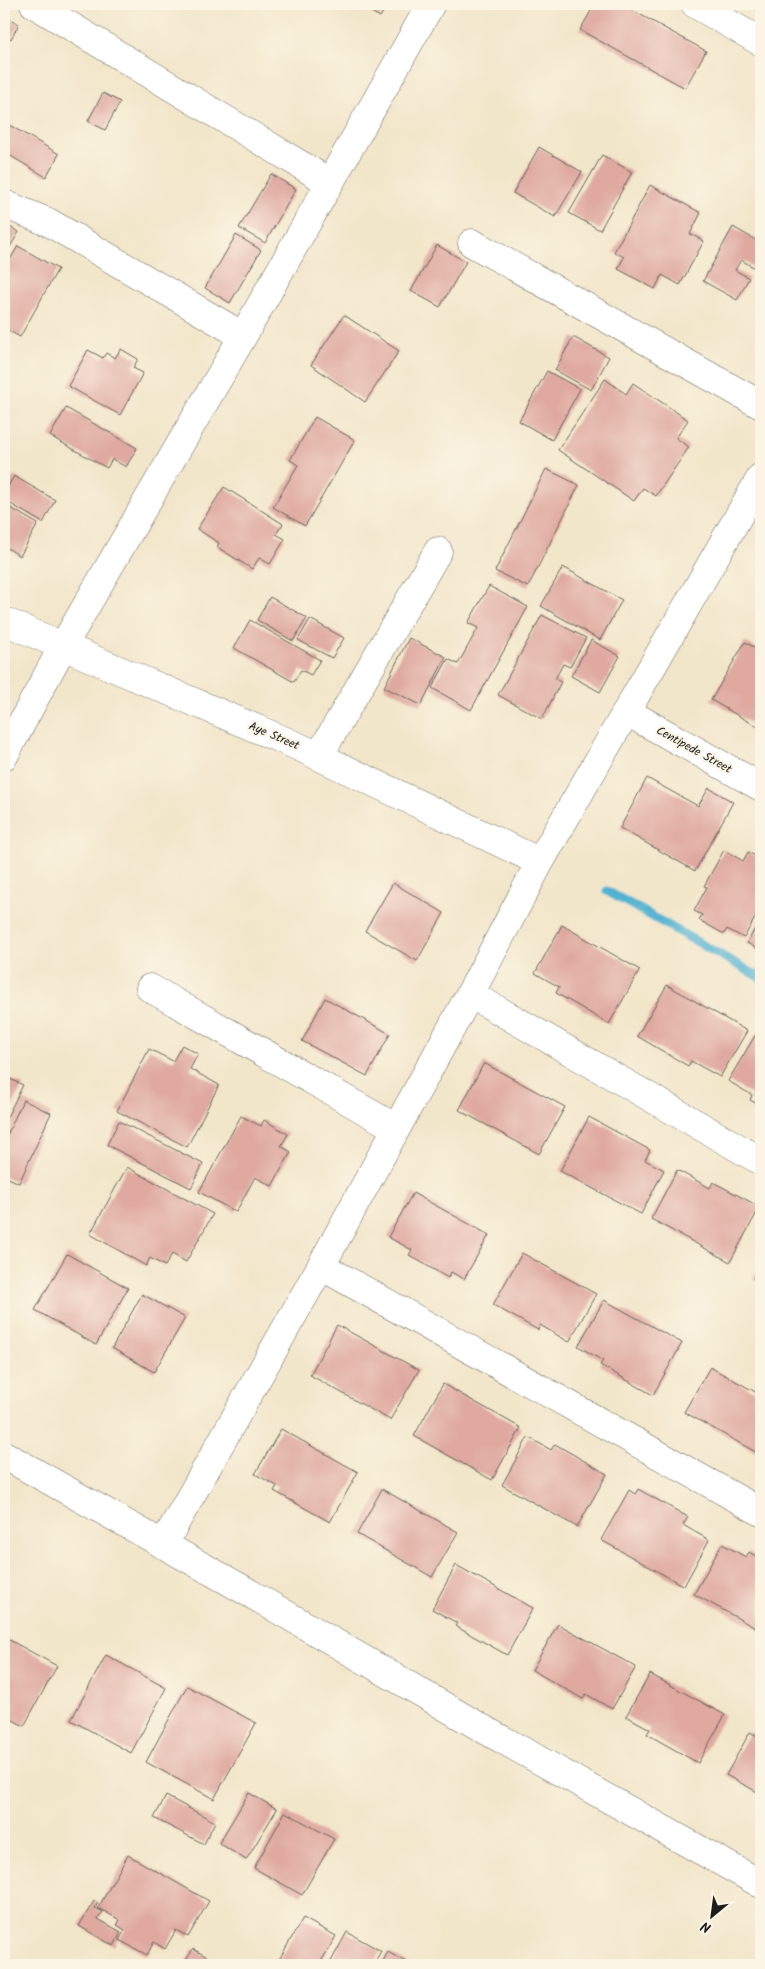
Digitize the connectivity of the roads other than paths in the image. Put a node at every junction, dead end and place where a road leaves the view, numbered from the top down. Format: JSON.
{"nodes":[{"id":1,"x":34,"y":4,"type":"edge"},
{"id":2,"x":432,"y":4,"type":"edge"},
{"id":3,"x":708,"y":7,"type":"edge"},
{"id":4,"x":761,"y":42,"type":"edge"},
{"id":5,"x":330,"y":182,"type":"junction"},
{"id":6,"x":4,"y":204,"type":"edge"},
{"id":7,"x":472,"y":243,"type":"dead end"},
{"id":8,"x":243,"y":336,"type":"junction"},
{"id":9,"x":761,"y":404,"type":"edge"},
{"id":10,"x":761,"y":477,"type":"edge"},
{"id":11,"x":438,"y":551,"type":"dead end"},
{"id":12,"x":4,"y":621,"type":"edge"},
{"id":13,"x":63,"y":646,"type":"junction"},
{"id":14,"x":627,"y":712,"type":"junction"},
{"id":15,"x":4,"y":756,"type":"edge"},
{"id":16,"x":319,"y":756,"type":"junction"},
{"id":17,"x":761,"y":787,"type":"edge"},
{"id":18,"x":540,"y":862,"type":"junction"},
{"id":19,"x":150,"y":988,"type":"dead end"},
{"id":20,"x":470,"y":994,"type":"junction"},
{"id":21,"x":396,"y":1128,"type":"junction"},
{"id":22,"x":761,"y":1161,"type":"edge"},
{"id":23,"x":321,"y":1266,"type":"junction"},
{"id":24,"x":4,"y":1455,"type":"edge"},
{"id":25,"x":761,"y":1512,"type":"edge"},
{"id":26,"x":164,"y":1545,"type":"junction"},
{"id":27,"x":761,"y":1884,"type":"edge"}],
"edges":[{"from":1,"to":5,"type":"street"},
{"from":2,"to":5,"type":"street"},
{"from":3,"to":4,"type":"street"},
{"from":5,"to":8,"type":"street"},
{"from":6,"to":8,"type":"street"},
{"from":7,"to":9,"type":"street"},
{"from":8,"to":13,"type":"street"},
{"from":10,"to":14,"type":"street"},
{"from":11,"to":16,"type":"street"},
{"from":12,"to":13,"type":"street","name":"Aye Street"},
{"from":13,"to":15,"type":"street"},
{"from":13,"to":16,"type":"street","name":"Aye Street"},
{"from":14,"to":17,"type":"street","name":"Centipede Street"},
{"from":14,"to":18,"type":"street"},
{"from":16,"to":18,"type":"street","name":"Aye Street"},
{"from":18,"to":20,"type":"street"},
{"from":19,"to":21,"type":"street"},
{"from":20,"to":21,"type":"street"},
{"from":20,"to":22,"type":"street"},
{"from":21,"to":23,"type":"street"},
{"from":23,"to":25,"type":"street"},
{"from":23,"to":26,"type":"street"},
{"from":24,"to":26,"type":"street"},
{"from":26,"to":27,"type":"street"}]}
